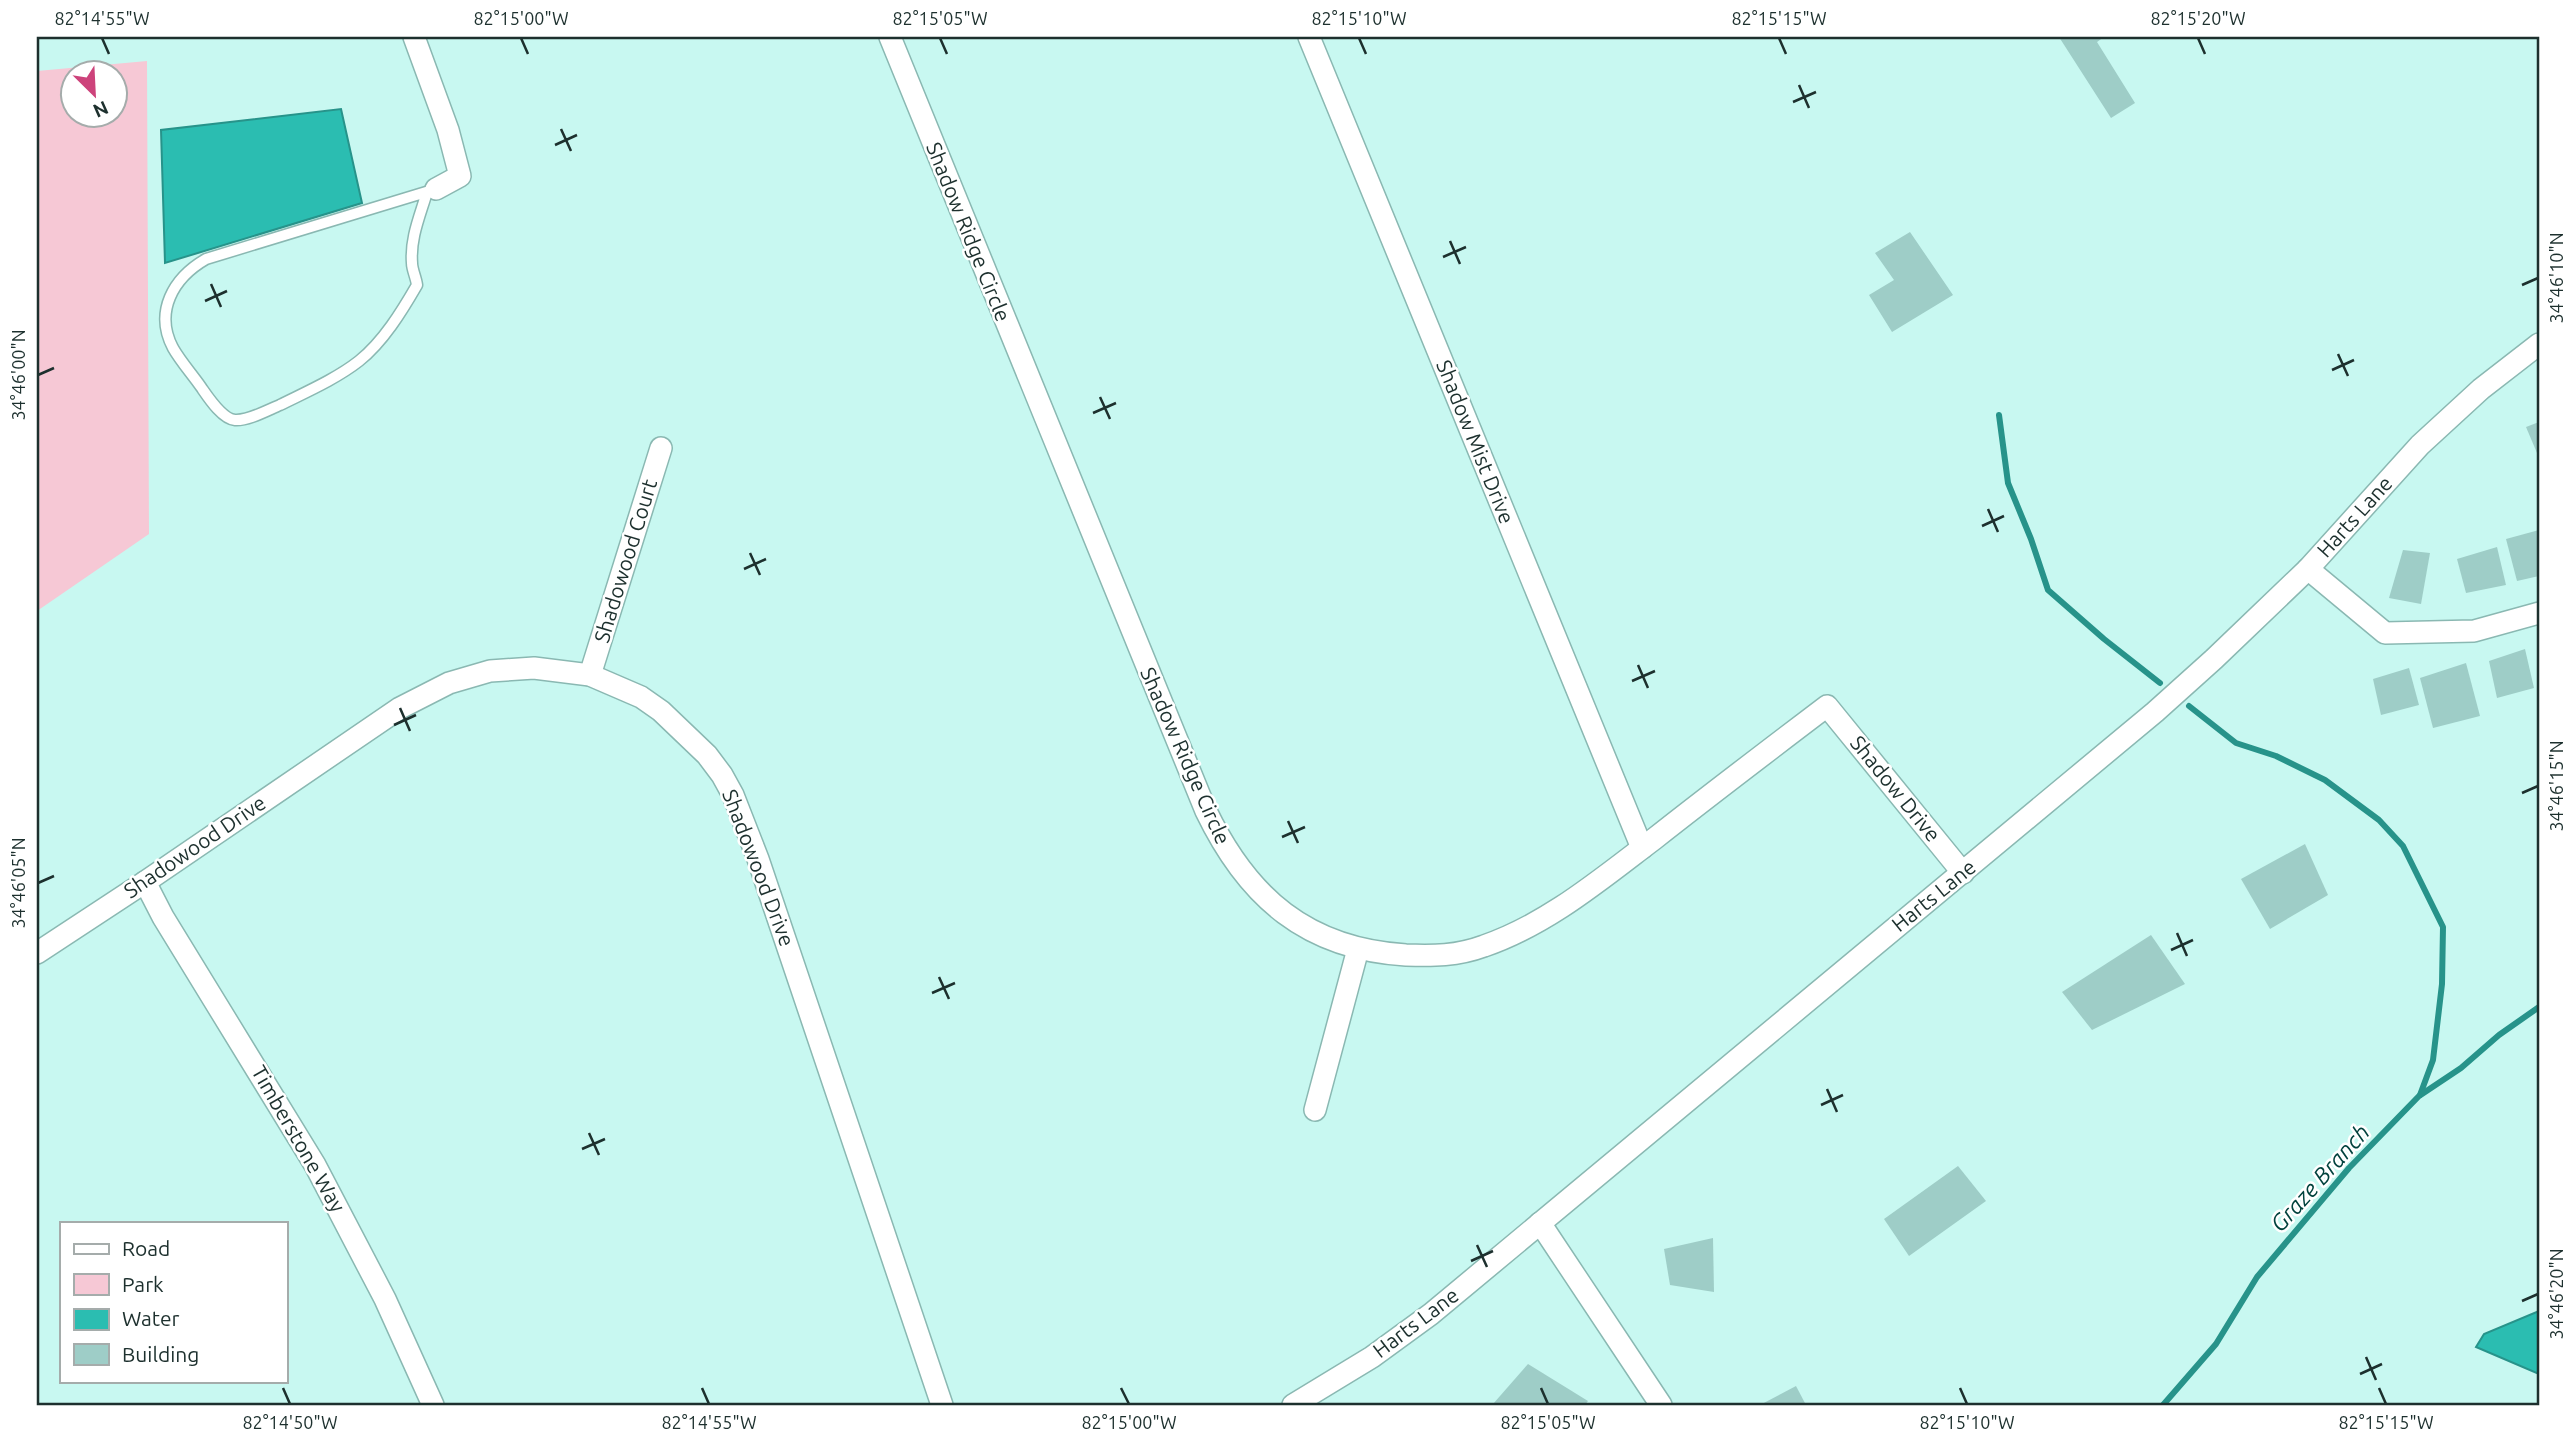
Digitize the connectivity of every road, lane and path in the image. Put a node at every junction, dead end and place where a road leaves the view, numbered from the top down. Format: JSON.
{"nodes":[{"id":1,"x":414,"y":37,"type":"edge"},
{"id":2,"x":890,"y":37,"type":"edge"},
{"id":3,"x":1308,"y":37,"type":"edge"},
{"id":4,"x":431,"y":191,"type":"junction"},
{"id":5,"x":2539,"y":344,"type":"edge"},
{"id":6,"x":662,"y":448,"type":"dead end"},
{"id":7,"x":2308,"y":569,"type":"junction"},
{"id":8,"x":2539,"y":613,"type":"edge"},
{"id":9,"x":590,"y":675,"type":"junction"},
{"id":10,"x":1827,"y":706,"type":"joint"},
{"id":11,"x":1642,"y":848,"type":"junction"},
{"id":12,"x":1963,"y":873,"type":"junction"},
{"id":13,"x":145,"y":882,"type":"junction"},
{"id":14,"x":1358,"y":950,"type":"junction"},
{"id":15,"x":37,"y":953,"type":"edge"},
{"id":16,"x":1315,"y":1110,"type":"dead end"},
{"id":17,"x":1540,"y":1223,"type":"junction"},
{"id":18,"x":433,"y":1405,"type":"edge"},
{"id":19,"x":942,"y":1405,"type":"edge"},
{"id":20,"x":1293,"y":1405,"type":"edge"},
{"id":21,"x":1661,"y":1405,"type":"edge"}],
"edges":[{"from":1,"to":4,"type":"street"},
{"from":2,"to":14,"type":"street","name":"Shadow Ridge Circle"},
{"from":3,"to":11,"type":"street","name":"Shadow Mist Drive"},
{"from":4,"to":4,"type":"lane"},
{"from":5,"to":7,"type":"street","name":"Harts Lane"},
{"from":6,"to":9,"type":"street","name":"Shadowood Court"},
{"from":7,"to":8,"type":"street"},
{"from":7,"to":12,"type":"street","name":"Harts Lane"},
{"from":9,"to":13,"type":"street","name":"Shadowood Drive"},
{"from":9,"to":19,"type":"street","name":"Shadowood Drive"},
{"from":10,"to":11,"type":"street","name":"Shadow Ridge Circle"},
{"from":10,"to":12,"type":"street","name":"Shadow Drive"},
{"from":11,"to":14,"type":"street","name":"Shadow Ridge Circle"},
{"from":12,"to":17,"type":"street","name":"Harts Lane"},
{"from":13,"to":15,"type":"street","name":"Shadowood Drive"},
{"from":13,"to":18,"type":"street","name":"Timberstone Way"},
{"from":14,"to":16,"type":"street"},
{"from":17,"to":20,"type":"street","name":"Harts Lane"},
{"from":17,"to":21,"type":"street"}]}
